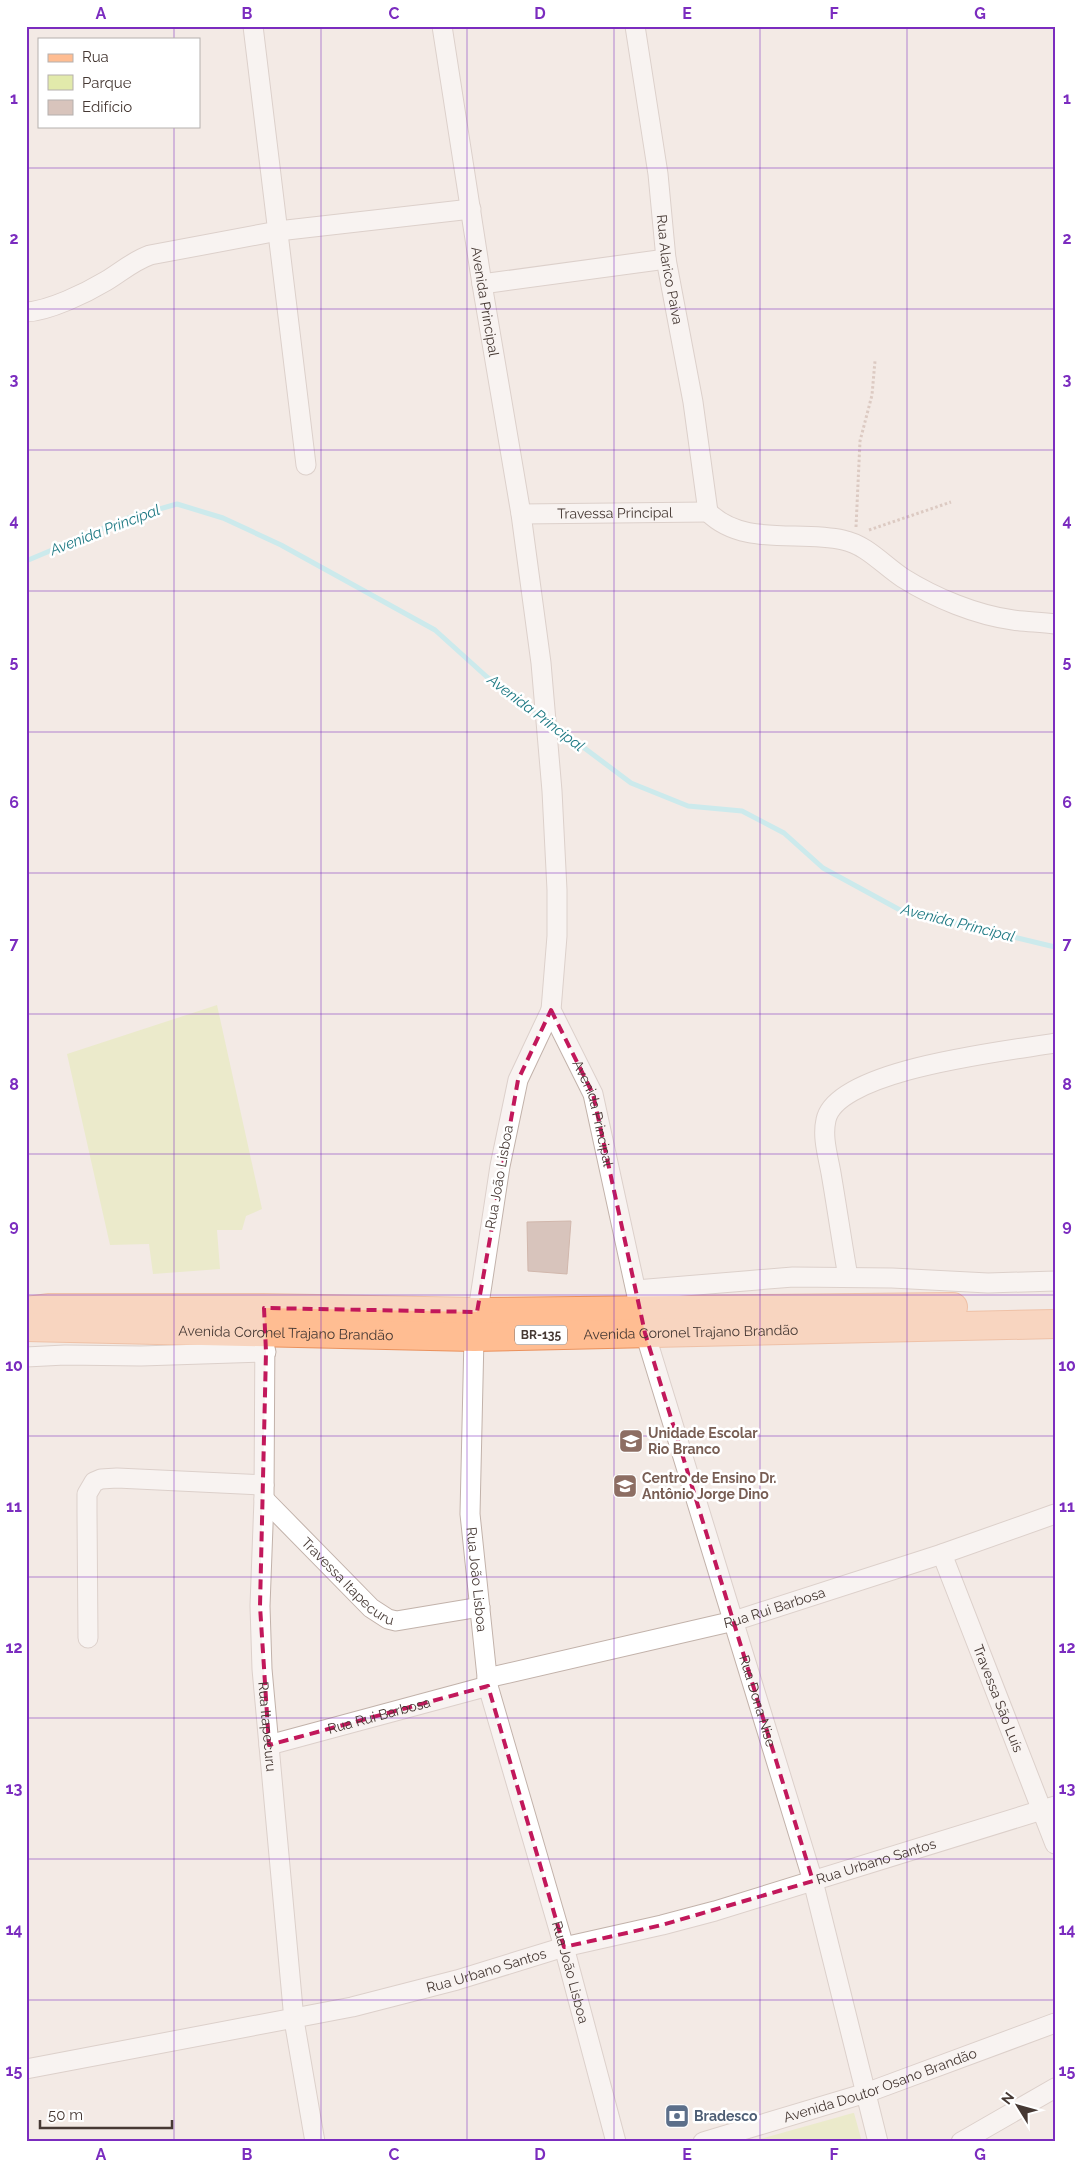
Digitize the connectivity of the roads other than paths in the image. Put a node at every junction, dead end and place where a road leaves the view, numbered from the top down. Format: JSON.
{"nodes":[{"id":1,"x":253,"y":26,"type":"edge"},
{"id":2,"x":442,"y":26,"type":"edge"},
{"id":3,"x":635,"y":26,"type":"edge"},
{"id":4,"x":471,"y":208,"type":"junction"},
{"id":5,"x":278,"y":231,"type":"junction"},
{"id":6,"x":666,"y":259,"type":"junction"},
{"id":7,"x":482,"y":284,"type":"junction"},
{"id":8,"x":26,"y":312,"type":"edge"},
{"id":9,"x":306,"y":464,"type":"dead end"},
{"id":10,"x":708,"y":512,"type":"junction"},
{"id":11,"x":522,"y":514,"type":"junction"},
{"id":12,"x":1055,"y":624,"type":"edge"},
{"id":13,"x":552,"y":1010,"type":"junction"},
{"id":14,"x":1055,"y":1043,"type":"edge"},
{"id":15,"x":848,"y":1277,"type":"junction"},
{"id":16,"x":1055,"y":1281,"type":"edge"},
{"id":17,"x":1055,"y":1306,"type":"edge"},
{"id":18,"x":26,"y":1311,"type":"edge"},
{"id":19,"x":641,"y":1311,"type":"junction"},
{"id":20,"x":475,"y":1324,"type":"junction"},
{"id":21,"x":1055,"y":1324,"type":"edge"},
{"id":22,"x":26,"y":1327,"type":"edge"},
{"id":23,"x":266,"y":1331,"type":"junction"},
{"id":24,"x":26,"y":1357,"type":"edge"},
{"id":25,"x":264,"y":1492,"type":"junction"},
{"id":26,"x":1055,"y":1514,"type":"edge"},
{"id":27,"x":942,"y":1554,"type":"junction"},
{"id":28,"x":480,"y":1607,"type":"junction"},
{"id":29,"x":734,"y":1621,"type":"junction"},
{"id":30,"x":88,"y":1638,"type":"dead end"},
{"id":31,"x":488,"y":1682,"type":"junction"},
{"id":32,"x":269,"y":1746,"type":"junction"},
{"id":33,"x":1048,"y":1808,"type":"edge"},
{"id":34,"x":1055,"y":1844,"type":"edge"},
{"id":35,"x":813,"y":1881,"type":"junction"},
{"id":36,"x":564,"y":1947,"type":"junction"},
{"id":37,"x":294,"y":2020,"type":"junction"},
{"id":38,"x":1055,"y":2023,"type":"edge"},
{"id":39,"x":26,"y":2069,"type":"edge"},
{"id":40,"x":1055,"y":2088,"type":"edge"},
{"id":41,"x":866,"y":2094,"type":"junction"},
{"id":42,"x":315,"y":2142,"type":"edge"},
{"id":43,"x":616,"y":2142,"type":"edge"},
{"id":44,"x":703,"y":2142,"type":"edge"},
{"id":45,"x":878,"y":2142,"type":"edge"},
{"id":46,"x":961,"y":2142,"type":"edge"}],
"edges":[{"from":1,"to":5,"type":"street"},
{"from":2,"to":4,"type":"street","name":"Avenida Principal"},
{"from":3,"to":6,"type":"street","name":"Rua Alarico Paiva"},
{"from":4,"to":5,"type":"street"},
{"from":4,"to":7,"type":"street","name":"Avenida Principal"},
{"from":5,"to":8,"type":"street"},
{"from":5,"to":9,"type":"street"},
{"from":6,"to":7,"type":"street"},
{"from":6,"to":10,"type":"street","name":"Rua Alarico Paiva"},
{"from":7,"to":11,"type":"street","name":"Avenida Principal"},
{"from":10,"to":11,"type":"street","name":"Travessa Principal"},
{"from":10,"to":12,"type":"street"},
{"from":11,"to":13,"type":"street","name":"Avenida Principal"},
{"from":13,"to":19,"type":"street","name":"Avenida Principal"},
{"from":13,"to":20,"type":"street","name":"Rua João Lisboa"},
{"from":14,"to":15,"type":"street"},
{"from":15,"to":16,"type":"street","name":"Avenida Coronel Trajano Brandão"},
{"from":15,"to":19,"type":"street","name":"Avenida Coronel Trajano Brandão"},
{"from":17,"to":19,"type":"main road","name":"Avenida Coronel Trajano Brandão","number":"BR-135"},
{"from":18,"to":23,"type":"main road","name":"Avenida Coronel Trajano Brandão","number":"BR-135"},
{"from":19,"to":20,"type":"main road","name":"Avenida Coronel Trajano Brandão","number":"BR-135"},
{"from":19,"to":21,"type":"main road","name":"Avenida Coronel Trajano Brandão","number":"BR-135"},
{"from":19,"to":29,"type":"street","name":"Rua Dona Nise"},
{"from":20,"to":23,"type":"main road","name":"Avenida Coronel Trajano Brandão","number":"BR-135"},
{"from":20,"to":28,"type":"street","name":"Rua João Lisboa"},
{"from":22,"to":23,"type":"main road","name":"Avenida Coronel Trajano Brandão","number":"BR-135"},
{"from":23,"to":24,"type":"street"},
{"from":23,"to":25,"type":"street","name":"Rua Itapecuru"},
{"from":25,"to":28,"type":"street","name":"Travessa Itapecuru"},
{"from":25,"to":30,"type":"street"},
{"from":25,"to":32,"type":"street","name":"Rua Itapecuru"},
{"from":26,"to":27,"type":"street","name":"Rua Rui Barbosa"},
{"from":27,"to":29,"type":"street","name":"Rua Rui Barbosa"},
{"from":27,"to":33,"type":"street","name":"Travessa São Luís"},
{"from":28,"to":31,"type":"street","name":"Rua João Lisboa"},
{"from":29,"to":31,"type":"street","name":"Rua Rui Barbosa"},
{"from":29,"to":35,"type":"street","name":"Rua Dona Nise"},
{"from":31,"to":32,"type":"street","name":"Rua Rui Barbosa"},
{"from":31,"to":36,"type":"street","name":"Rua João Lisboa"},
{"from":32,"to":37,"type":"street","name":"Rua Itapecuru"},
{"from":33,"to":34,"type":"street","name":"Travessa São Luís"},
{"from":33,"to":35,"type":"street","name":"Rua Urbano Santos"},
{"from":35,"to":36,"type":"street","name":"Rua Urbano Santos"},
{"from":35,"to":41,"type":"street","name":"Rua Dona Nise"},
{"from":36,"to":37,"type":"street","name":"Rua Urbano Santos"},
{"from":36,"to":43,"type":"street","name":"Rua João Lisboa"},
{"from":37,"to":39,"type":"street","name":"Rua Urbano Santos"},
{"from":37,"to":42,"type":"street","name":"Rua Itapecuru"},
{"from":38,"to":41,"type":"street","name":"Avenida Doutor Osano Brandão"},
{"from":40,"to":46,"type":"street"},
{"from":41,"to":44,"type":"street","name":"Avenida Doutor Osano Brandão"},
{"from":41,"to":45,"type":"street","name":"Rua Dona Nise"}]}
